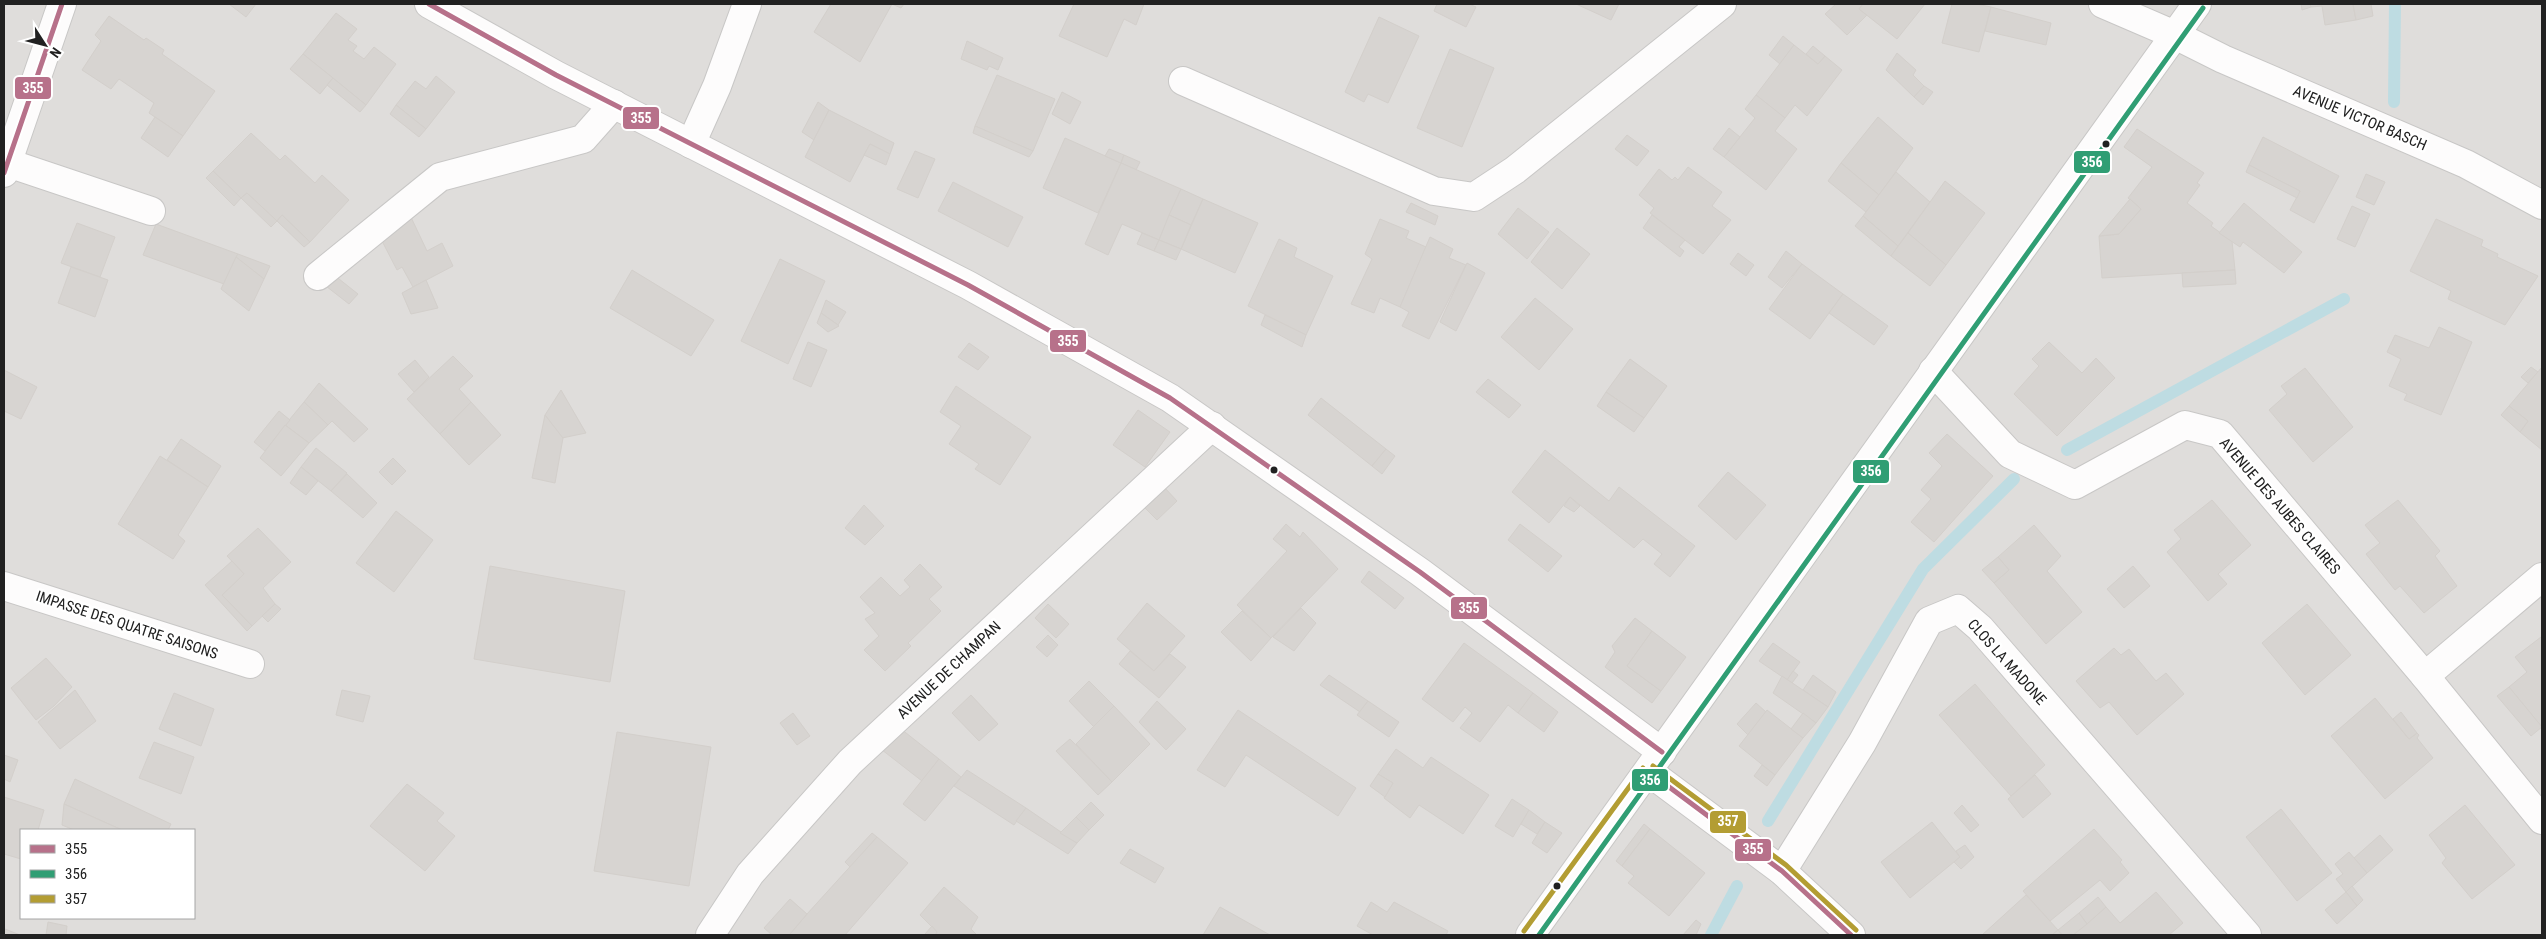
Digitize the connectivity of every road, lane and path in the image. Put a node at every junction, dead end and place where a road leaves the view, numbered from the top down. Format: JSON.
{"nodes":[{"id":1,"x":62,"y":4,"type":"edge"},
{"id":2,"x":429,"y":4,"type":"edge"},
{"id":3,"x":747,"y":4,"type":"edge"},
{"id":4,"x":1722,"y":4,"type":"edge"},
{"id":5,"x":2103,"y":4,"type":"edge"},
{"id":6,"x":2197,"y":4,"type":"edge"},
{"id":7,"x":2175,"y":35,"type":"junction"},
{"id":8,"x":1183,"y":81,"type":"dead end"},
{"id":9,"x":614,"y":104,"type":"junction"},
{"id":10,"x":691,"y":144,"type":"junction"},
{"id":11,"x":6,"y":168,"type":"edge"},
{"id":12,"x":2542,"y":205,"type":"edge"},
{"id":13,"x":152,"y":211,"type":"dead end"},
{"id":14,"x":318,"y":276,"type":"dead end"},
{"id":15,"x":1933,"y":371,"type":"junction"},
{"id":16,"x":1212,"y":426,"type":"junction"},
{"id":17,"x":2542,"y":578,"type":"edge"},
{"id":18,"x":4,"y":586,"type":"edge"},
{"id":19,"x":250,"y":664,"type":"dead end"},
{"id":20,"x":2425,"y":676,"type":"junction"},
{"id":21,"x":1656,"y":762,"type":"junction"},
{"id":22,"x":2542,"y":820,"type":"edge"},
{"id":23,"x":1782,"y":872,"type":"junction"},
{"id":24,"x":710,"y":935,"type":"edge"},
{"id":25,"x":1530,"y":935,"type":"edge"},
{"id":26,"x":1850,"y":935,"type":"edge"},
{"id":27,"x":2248,"y":935,"type":"edge"}],
"edges":[{"from":1,"to":11,"type":"street"},
{"from":2,"to":9,"type":"street"},
{"from":3,"to":10,"type":"street"},
{"from":4,"to":8,"type":"street"},
{"from":5,"to":7,"type":"street","name":"AVENUE VICTOR BASCH"},
{"from":6,"to":7,"type":"street"},
{"from":7,"to":12,"type":"street","name":"AVENUE VICTOR BASCH"},
{"from":7,"to":15,"type":"street"},
{"from":9,"to":10,"type":"street"},
{"from":9,"to":14,"type":"street"},
{"from":10,"to":16,"type":"street"},
{"from":11,"to":13,"type":"street"},
{"from":15,"to":20,"type":"street","name":"AVENUE DES AUBES CLAIRES"},
{"from":15,"to":21,"type":"street"},
{"from":16,"to":21,"type":"street"},
{"from":16,"to":24,"type":"street","name":"AVENUE DE CHAMPAN"},
{"from":17,"to":20,"type":"street"},
{"from":18,"to":19,"type":"street","name":"IMPASSE DES QUATRE SAISONS"},
{"from":20,"to":22,"type":"street","name":"AVENUE DES AUBES CLAIRES"},
{"from":21,"to":23,"type":"street"},
{"from":21,"to":25,"type":"street"},
{"from":23,"to":26,"type":"street"},
{"from":23,"to":27,"type":"street","name":"CLOS LA MADONE"}]}
